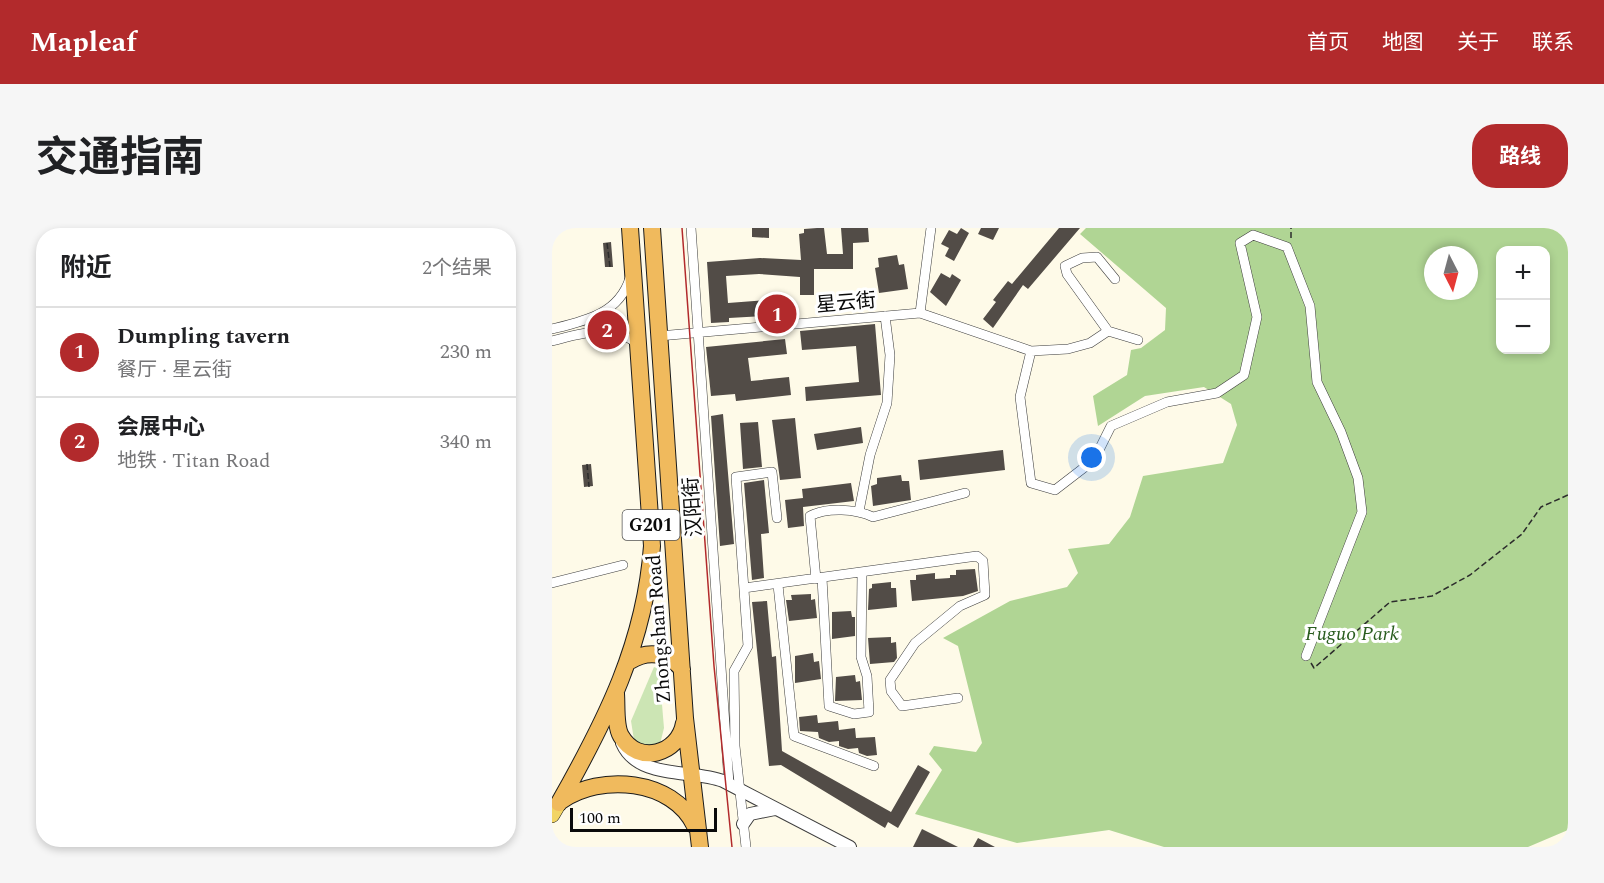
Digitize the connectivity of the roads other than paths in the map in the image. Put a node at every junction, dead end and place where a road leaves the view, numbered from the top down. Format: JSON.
{"nodes":[{"id":1,"x":630,"y":228,"type":"edge"},
{"id":2,"x":652,"y":228,"type":"edge"},
{"id":3,"x":691,"y":228,"type":"edge"},
{"id":4,"x":931,"y":228,"type":"edge"},
{"id":5,"x":633,"y":270,"type":"junction"},
{"id":6,"x":1115,"y":279,"type":"dead end"},
{"id":7,"x":920,"y":314,"type":"junction"},
{"id":8,"x":885,"y":316,"type":"junction"},
{"id":9,"x":552,"y":329,"type":"edge"},
{"id":10,"x":1108,"y":331,"type":"junction"},
{"id":11,"x":698,"y":333,"type":"junction"},
{"id":12,"x":659,"y":336,"type":"junction"},
{"id":13,"x":1138,"y":340,"type":"dead end"},
{"id":14,"x":552,"y":341,"type":"edge"},
{"id":15,"x":638,"y":344,"type":"junction"},
{"id":16,"x":1031,"y":351,"type":"junction"},
{"id":17,"x":965,"y":493,"type":"dead end"},
{"id":18,"x":859,"y":511,"type":"junction"},
{"id":19,"x":777,"y":518,"type":"dead end"},
{"id":20,"x":622,"y":565,"type":"dead end"},
{"id":21,"x":862,"y":573,"type":"junction"},
{"id":22,"x":819,"y":579,"type":"junction"},
{"id":23,"x":552,"y":583,"type":"edge"},
{"id":24,"x":778,"y":585,"type":"junction"},
{"id":25,"x":744,"y":588,"type":"junction"},
{"id":26,"x":1306,"y":656,"type":"road end"},
{"id":27,"x":630,"y":661,"type":"junction"},
{"id":28,"x":682,"y":669,"type":"junction"},
{"id":29,"x":616,"y":693,"type":"junction"},
{"id":30,"x":958,"y":699,"type":"dead end"},
{"id":31,"x":685,"y":718,"type":"junction"},
{"id":32,"x":619,"y":734,"type":"junction"},
{"id":33,"x":874,"y":766,"type":"dead end"},
{"id":34,"x":699,"y":776,"type":"junction"},
{"id":35,"x":734,"y":786,"type":"junction"},
{"id":36,"x":555,"y":809,"type":"edge"},
{"id":37,"x":777,"y":809,"type":"junction"},
{"id":38,"x":743,"y":824,"type":"junction"},
{"id":39,"x":700,"y":841,"type":"edge"},
{"id":40,"x":746,"y":847,"type":"edge"},
{"id":41,"x":850,"y":847,"type":"edge"}],
"edges":[{"from":1,"to":5,"type":"highway","name":"Zhongshan Road","number":"G201"},
{"from":2,"to":12,"type":"highway","name":"Zhongshan Road","number":"G201"},
{"from":3,"to":11,"type":"street","name":"汉阳街"},
{"from":4,"to":7,"type":"street"},
{"from":5,"to":9,"type":"street"},
{"from":5,"to":15,"type":"highway","name":"Zhongshan Road","number":"G201"},
{"from":6,"to":10,"type":"street"},
{"from":7,"to":8,"type":"street","name":"星云街"},
{"from":7,"to":16,"type":"street","name":"星云街"},
{"from":8,"to":11,"type":"street","name":"星云街"},
{"from":8,"to":18,"type":"street"},
{"from":10,"to":13,"type":"street"},
{"from":10,"to":16,"type":"street","name":"星云街"},
{"from":11,"to":12,"type":"street","name":"星云街"},
{"from":11,"to":35,"type":"street","name":"汉阳街"},
{"from":12,"to":28,"type":"highway","name":"Zhongshan Road","number":"G201"},
{"from":14,"to":15,"type":"street"},
{"from":15,"to":27,"type":"highway","name":"Zhongshan Road","number":"G201"},
{"from":16,"to":26,"type":"street"},
{"from":17,"to":18,"type":"street"},
{"from":18,"to":22,"type":"street"},
{"from":19,"to":25,"type":"street"},
{"from":20,"to":23,"type":"street"},
{"from":21,"to":22,"type":"street"},
{"from":21,"to":22,"type":"street"},
{"from":21,"to":30,"type":"street"},
{"from":22,"to":24,"type":"street"},
{"from":24,"to":25,"type":"street"},
{"from":24,"to":33,"type":"street"},
{"from":25,"to":35,"type":"street"},
{"from":27,"to":28,"type":"highway"},
{"from":27,"to":29,"type":"highway","name":"Zhongshan Road","number":"G201"},
{"from":28,"to":31,"type":"highway","name":"Zhongshan Road","number":"G201"},
{"from":29,"to":32,"type":"highway"},
{"from":29,"to":36,"type":"highway","name":"Zhongshan Road","number":"G201"},
{"from":31,"to":32,"type":"highway"},
{"from":31,"to":34,"type":"highway","name":"Zhongshan Road","number":"G201"},
{"from":32,"to":34,"type":"street"},
{"from":34,"to":35,"type":"street"},
{"from":34,"to":39,"type":"highway","name":"Zhongshan Road","number":"G201"},
{"from":35,"to":37,"type":"street"},
{"from":35,"to":38,"type":"street"},
{"from":36,"to":39,"type":"highway"},
{"from":37,"to":38,"type":"street"},
{"from":37,"to":41,"type":"street"},
{"from":38,"to":40,"type":"street"}]}
